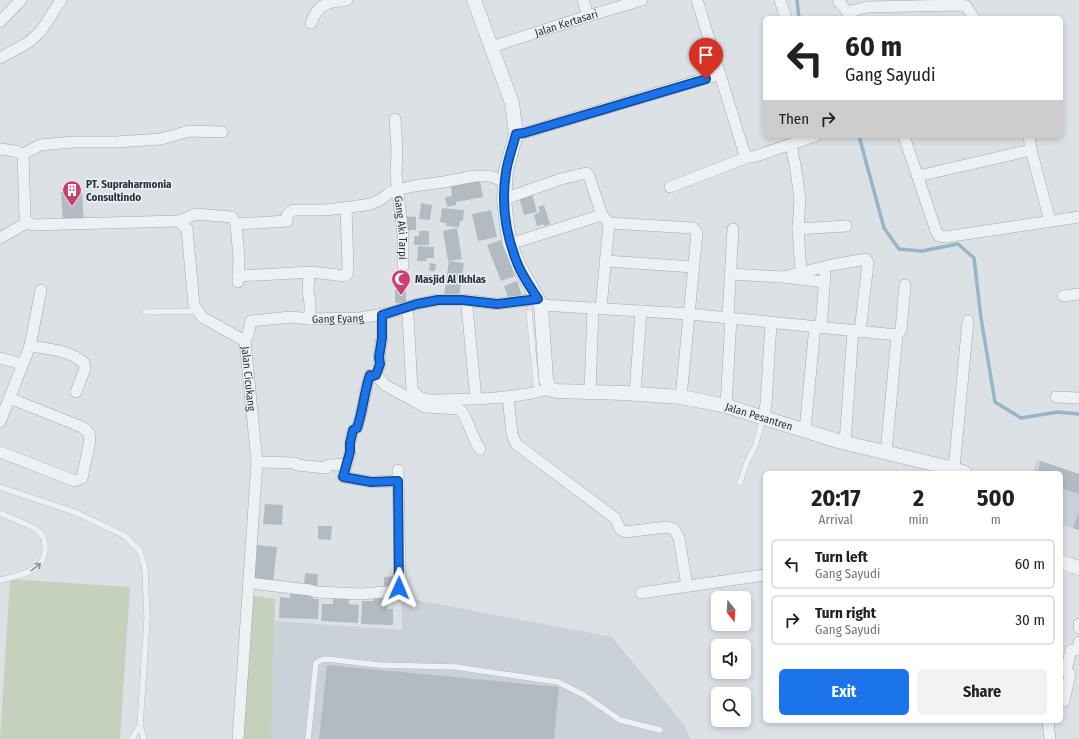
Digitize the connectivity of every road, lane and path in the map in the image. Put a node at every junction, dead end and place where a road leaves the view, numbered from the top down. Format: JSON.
{"nodes":[{"id":1,"x":20,"y":0,"type":"edge"},
{"id":2,"x":61,"y":0,"type":"edge"},
{"id":3,"x":347,"y":0,"type":"edge"},
{"id":4,"x":474,"y":0,"type":"edge"},
{"id":5,"x":583,"y":0,"type":"edge"},
{"id":6,"x":642,"y":0,"type":"edge"},
{"id":7,"x":697,"y":0,"type":"edge"},
{"id":8,"x":780,"y":0,"type":"edge"},
{"id":9,"x":838,"y":0,"type":"edge"},
{"id":10,"x":850,"y":15,"type":"edge"},
{"id":11,"x":588,"y":16,"type":"junction"},
{"id":12,"x":785,"y":16,"type":"edge"},
{"id":13,"x":973,"y":16,"type":"edge"},
{"id":14,"x":0,"y":22,"type":"edge"},
{"id":15,"x":311,"y":23,"type":"dead end"},
{"id":16,"x":491,"y":47,"type":"junction"},
{"id":17,"x":0,"y":58,"type":"edge"},
{"id":18,"x":720,"y":74,"type":"junction"},
{"id":19,"x":395,"y":119,"type":"dead end"},
{"id":20,"x":222,"y":132,"type":"dead end"},
{"id":21,"x":516,"y":134,"type":"junction"},
{"id":22,"x":810,"y":138,"type":"edge"},
{"id":23,"x":905,"y":138,"type":"edge"},
{"id":24,"x":1029,"y":138,"type":"edge"},
{"id":25,"x":791,"y":145,"type":"junction"},
{"id":26,"x":0,"y":149,"type":"edge"},
{"id":27,"x":1031,"y":150,"type":"junction"},
{"id":28,"x":23,"y":154,"type":"junction"},
{"id":29,"x":748,"y":157,"type":"junction"},
{"id":30,"x":918,"y":176,"type":"junction"},
{"id":31,"x":505,"y":182,"type":"junction"},
{"id":32,"x":670,"y":186,"type":"dead end"},
{"id":33,"x":397,"y":190,"type":"junction"},
{"id":34,"x":504,"y":199,"type":"junction"},
{"id":35,"x":346,"y":208,"type":"junction"},
{"id":36,"x":1079,"y":216,"type":"edge"},
{"id":37,"x":605,"y":219,"type":"junction"},
{"id":38,"x":179,"y":221,"type":"junction"},
{"id":39,"x":1050,"y":221,"type":"junction"},
{"id":40,"x":28,"y":222,"type":"junction"},
{"id":41,"x":236,"y":224,"type":"junction"},
{"id":42,"x":846,"y":226,"type":"dead end"},
{"id":43,"x":733,"y":229,"type":"dead end"},
{"id":44,"x":798,"y":229,"type":"junction"},
{"id":45,"x":0,"y":238,"type":"edge"},
{"id":46,"x":510,"y":244,"type":"junction"},
{"id":47,"x":606,"y":260,"type":"junction"},
{"id":48,"x":403,"y":266,"type":"dead end"},
{"id":49,"x":826,"y":266,"type":"junction"},
{"id":50,"x":693,"y":267,"type":"junction"},
{"id":51,"x":801,"y":271,"type":"junction"},
{"id":52,"x":309,"y":273,"type":"junction"},
{"id":53,"x":731,"y":274,"type":"junction"},
{"id":54,"x":783,"y":277,"type":"junction"},
{"id":55,"x":824,"y":282,"type":"junction"},
{"id":56,"x":904,"y":285,"type":"dead end"},
{"id":57,"x":41,"y":290,"type":"dead end"},
{"id":58,"x":1079,"y":294,"type":"edge"},
{"id":59,"x":1063,"y":296,"type":"dead end"},
{"id":60,"x":536,"y":305,"type":"junction"},
{"id":61,"x":468,"y":306,"type":"dead end"},
{"id":62,"x":597,"y":308,"type":"junction"},
{"id":63,"x":197,"y":311,"type":"junction"},
{"id":64,"x":641,"y":311,"type":"junction"},
{"id":65,"x":144,"y":312,"type":"dead end"},
{"id":66,"x":689,"y":314,"type":"junction"},
{"id":67,"x":382,"y":315,"type":"junction"},
{"id":68,"x":408,"y":315,"type":"dead end"},
{"id":69,"x":729,"y":317,"type":"junction"},
{"id":70,"x":310,"y":319,"type":"junction"},
{"id":71,"x":968,"y":321,"type":"dead end"},
{"id":72,"x":771,"y":323,"type":"junction"},
{"id":73,"x":818,"y":326,"type":"junction"},
{"id":74,"x":857,"y":331,"type":"junction"},
{"id":75,"x":897,"y":335,"type":"junction"},
{"id":76,"x":245,"y":341,"type":"junction"},
{"id":77,"x":30,"y":346,"type":"junction"},
{"id":78,"x":0,"y":358,"type":"edge"},
{"id":79,"x":22,"y":364,"type":"junction"},
{"id":80,"x":376,"y":375,"type":"junction"},
{"id":81,"x":543,"y":390,"type":"junction"},
{"id":82,"x":76,"y":392,"type":"dead end"},
{"id":83,"x":590,"y":392,"type":"junction"},
{"id":84,"x":635,"y":394,"type":"junction"},
{"id":85,"x":508,"y":397,"type":"junction"},
{"id":86,"x":681,"y":397,"type":"junction"},
{"id":87,"x":1056,"y":397,"type":"dead end"},
{"id":88,"x":9,"y":398,"type":"junction"},
{"id":89,"x":1079,"y":398,"type":"edge"},
{"id":90,"x":476,"y":399,"type":"junction"},
{"id":91,"x":726,"y":406,"type":"junction"},
{"id":92,"x":763,"y":418,"type":"junction"},
{"id":93,"x":0,"y":422,"type":"edge"},
{"id":94,"x":805,"y":430,"type":"junction"},
{"id":95,"x":845,"y":443,"type":"junction"},
{"id":96,"x":887,"y":448,"type":"junction"},
{"id":97,"x":480,"y":449,"type":"dead end"},
{"id":98,"x":0,"y":452,"type":"edge"},
{"id":99,"x":257,"y":462,"type":"junction"},
{"id":100,"x":346,"y":464,"type":"junction"},
{"id":101,"x":959,"y":471,"type":"edge"},
{"id":102,"x":740,"y":483,"type":"dead end"},
{"id":103,"x":0,"y":486,"type":"edge"},
{"id":104,"x":0,"y":513,"type":"edge"},
{"id":105,"x":1063,"y":563,"type":"edge"},
{"id":106,"x":1079,"y":568,"type":"edge"},
{"id":107,"x":763,"y":575,"type":"edge"},
{"id":108,"x":0,"y":580,"type":"edge"},
{"id":109,"x":248,"y":583,"type":"junction"},
{"id":110,"x":687,"y":586,"type":"junction"},
{"id":111,"x":641,"y":593,"type":"dead end"},
{"id":112,"x":1079,"y":624,"type":"edge"},
{"id":113,"x":1079,"y":628,"type":"edge"},
{"id":114,"x":1079,"y":642,"type":"edge"},
{"id":115,"x":1063,"y":701,"type":"edge"},
{"id":116,"x":1048,"y":723,"type":"edge"},
{"id":117,"x":140,"y":726,"type":"junction"},
{"id":118,"x":660,"y":730,"type":"dead end"},
{"id":119,"x":132,"y":739,"type":"edge"},
{"id":120,"x":144,"y":739,"type":"edge"},
{"id":121,"x":238,"y":739,"type":"edge"},
{"id":122,"x":308,"y":739,"type":"edge"},
{"id":123,"x":1050,"y":739,"type":"edge"}],
"edges":[{"from":1,"to":14,"type":"street"},
{"from":2,"to":17,"type":"street"},
{"from":3,"to":15,"type":"street"},
{"from":4,"to":16,"type":"street"},
{"from":5,"to":11,"type":"street"},
{"from":6,"to":11,"type":"street","name":"Jalan Kertasari"},
{"from":7,"to":18,"type":"street"},
{"from":8,"to":12,"type":"street"},
{"from":9,"to":10,"type":"street"},
{"from":10,"to":13,"type":"street"},
{"from":11,"to":16,"type":"street","name":"Jalan Kertasari"},
{"from":16,"to":21,"type":"street"},
{"from":18,"to":21,"type":"street"},
{"from":18,"to":29,"type":"street"},
{"from":19,"to":33,"type":"street","name":"Gang Aki Tarpi"},
{"from":20,"to":28,"type":"street"},
{"from":21,"to":31,"type":"street"},
{"from":22,"to":25,"type":"street"},
{"from":23,"to":30,"type":"street"},
{"from":24,"to":27,"type":"street"},
{"from":25,"to":29,"type":"street"},
{"from":25,"to":44,"type":"street"},
{"from":26,"to":28,"type":"street"},
{"from":27,"to":30,"type":"street"},
{"from":27,"to":39,"type":"street"},
{"from":28,"to":40,"type":"street"},
{"from":29,"to":32,"type":"street"},
{"from":30,"to":39,"type":"street"},
{"from":31,"to":33,"type":"street"},
{"from":31,"to":34,"type":"street"},
{"from":33,"to":35,"type":"street"},
{"from":33,"to":48,"type":"street","name":"Gang Aki Tarpi"},
{"from":34,"to":37,"type":"street"},
{"from":34,"to":46,"type":"street"},
{"from":35,"to":41,"type":"street"},
{"from":35,"to":52,"type":"street"},
{"from":36,"to":39,"type":"street"},
{"from":37,"to":46,"type":"street"},
{"from":37,"to":47,"type":"street"},
{"from":37,"to":50,"type":"street"},
{"from":38,"to":40,"type":"street"},
{"from":38,"to":41,"type":"street"},
{"from":38,"to":63,"type":"street"},
{"from":40,"to":45,"type":"street"},
{"from":41,"to":52,"type":"street"},
{"from":42,"to":44,"type":"street"},
{"from":43,"to":53,"type":"street"},
{"from":44,"to":51,"type":"street"},
{"from":46,"to":60,"type":"street"},
{"from":47,"to":50,"type":"street"},
{"from":47,"to":62,"type":"street"},
{"from":49,"to":51,"type":"street"},
{"from":49,"to":55,"type":"street"},
{"from":49,"to":74,"type":"street"},
{"from":50,"to":66,"type":"street"},
{"from":51,"to":54,"type":"street"},
{"from":52,"to":70,"type":"street"},
{"from":53,"to":54,"type":"street"},
{"from":53,"to":69,"type":"street"},
{"from":54,"to":55,"type":"street"},
{"from":55,"to":73,"type":"street"},
{"from":56,"to":75,"type":"street"},
{"from":57,"to":77,"type":"street"},
{"from":58,"to":59,"type":"street"},
{"from":60,"to":62,"type":"street","name":"Gang Eyang"},
{"from":60,"to":67,"type":"street","name":"Gang Eyang"},
{"from":60,"to":81,"type":"street"},
{"from":61,"to":90,"type":"street"},
{"from":62,"to":64,"type":"street","name":"Gang Eyang"},
{"from":62,"to":83,"type":"street"},
{"from":63,"to":65,"type":"lane"},
{"from":63,"to":76,"type":"street","name":"Jalan Cicukang"},
{"from":64,"to":66,"type":"street","name":"Gang Eyang"},
{"from":64,"to":84,"type":"street"},
{"from":66,"to":69,"type":"street","name":"Gang Eyang"},
{"from":66,"to":86,"type":"street"},
{"from":67,"to":70,"type":"street","name":"Gang Eyang"},
{"from":67,"to":80,"type":"street"},
{"from":68,"to":90,"type":"street"},
{"from":69,"to":72,"type":"street","name":"Gang Eyang"},
{"from":69,"to":91,"type":"street"},
{"from":70,"to":76,"type":"street","name":"Gang Eyang"},
{"from":71,"to":101,"type":"street"},
{"from":72,"to":73,"type":"street","name":"Gang Eyang"},
{"from":72,"to":92,"type":"street"},
{"from":73,"to":74,"type":"street","name":"Gang Eyang"},
{"from":73,"to":94,"type":"street"},
{"from":74,"to":75,"type":"street","name":"Gang Eyang"},
{"from":74,"to":95,"type":"street"},
{"from":75,"to":96,"type":"street"},
{"from":76,"to":99,"type":"street","name":"Jalan Cicukang"},
{"from":77,"to":79,"type":"street"},
{"from":77,"to":82,"type":"street"},
{"from":78,"to":79,"type":"street"},
{"from":79,"to":88,"type":"street"},
{"from":80,"to":97,"type":"street"},
{"from":80,"to":100,"type":"street"},
{"from":81,"to":83,"type":"street","name":"Jalan Pesantren"},
{"from":81,"to":85,"type":"street"},
{"from":83,"to":84,"type":"street","name":"Jalan Pesantren"},
{"from":84,"to":86,"type":"street","name":"Jalan Pesantren"},
{"from":85,"to":90,"type":"street"},
{"from":85,"to":110,"type":"street"},
{"from":86,"to":91,"type":"street","name":"Jalan Pesantren"},
{"from":87,"to":89,"type":"street"},
{"from":88,"to":93,"type":"street"},
{"from":88,"to":98,"type":"street"},
{"from":91,"to":92,"type":"street","name":"Jalan Pesantren"},
{"from":92,"to":94,"type":"street","name":"Jalan Pesantren"},
{"from":92,"to":102,"type":"lane"},
{"from":94,"to":95,"type":"street","name":"Jalan Pesantren"},
{"from":95,"to":96,"type":"street","name":"Jalan Pesantren"},
{"from":96,"to":101,"type":"street","name":"Jalan Pesantren"},
{"from":99,"to":100,"type":"street"},
{"from":99,"to":109,"type":"street","name":"Jalan Cicukang"},
{"from":100,"to":109,"type":"street"},
{"from":103,"to":117,"type":"lane"},
{"from":108,"to":104,"type":"lane","one_way":true},
{"from":105,"to":106,"type":"street"},
{"from":107,"to":110,"type":"street"},
{"from":109,"to":121,"type":"street","name":"Jalan Cicukang"},
{"from":110,"to":111,"type":"street"},
{"from":112,"to":113,"type":"street"},
{"from":114,"to":115,"type":"street"},
{"from":116,"to":123,"type":"street"},
{"from":117,"to":119,"type":"lane"},
{"from":117,"to":120,"type":"lane"},
{"from":118,"to":122,"type":"lane"}]}
